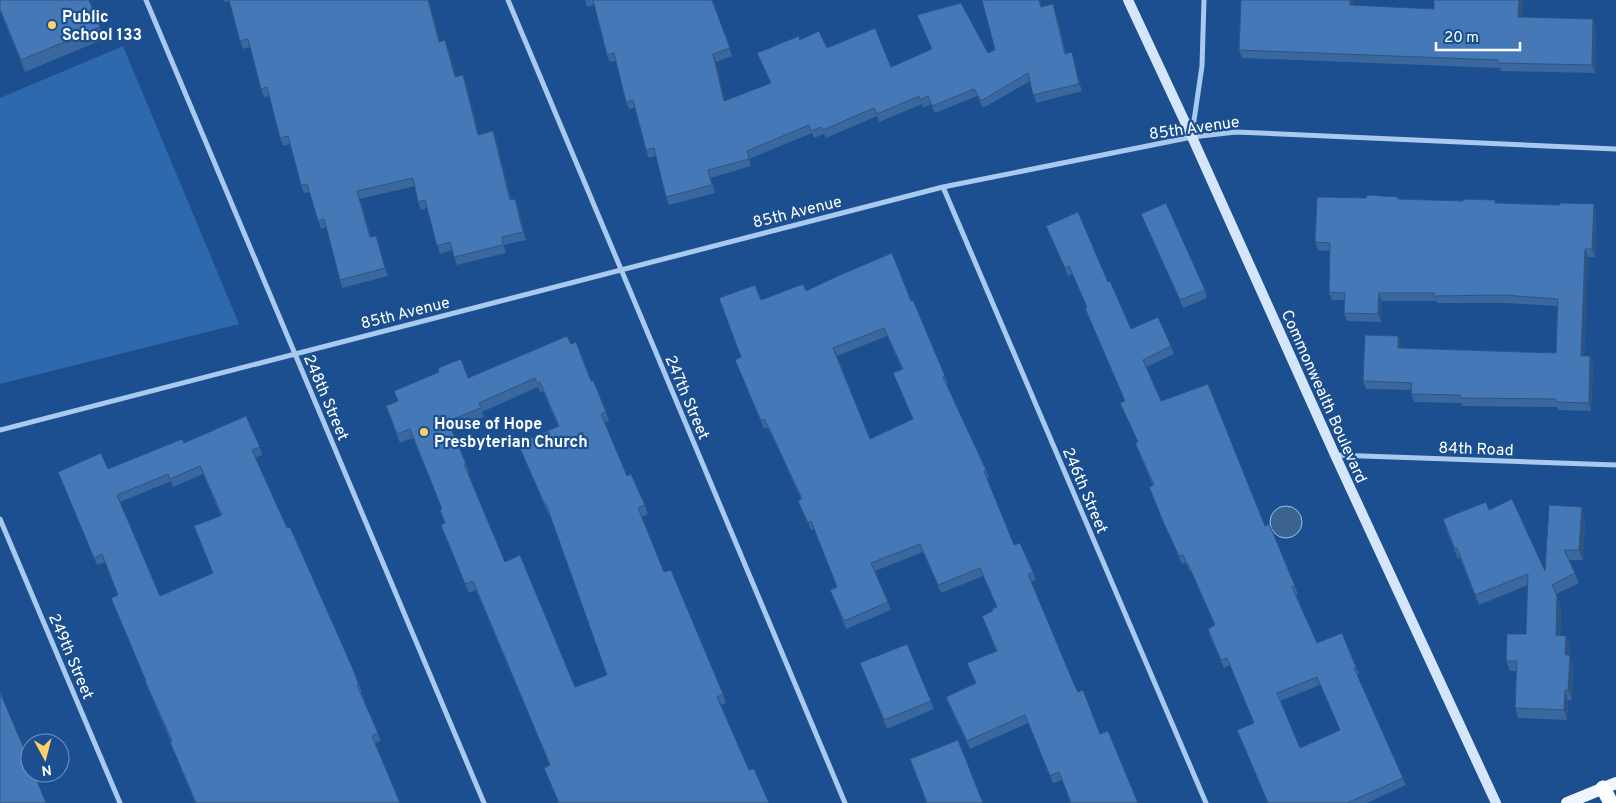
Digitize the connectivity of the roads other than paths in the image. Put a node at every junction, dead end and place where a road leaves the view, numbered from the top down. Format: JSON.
{"nodes":[{"id":1,"x":146,"y":0,"type":"edge"},
{"id":2,"x":508,"y":0,"type":"edge"},
{"id":3,"x":1128,"y":0,"type":"edge"},
{"id":4,"x":1204,"y":0,"type":"edge"},
{"id":5,"x":1192,"y":137,"type":"junction"},
{"id":6,"x":1616,"y":149,"type":"edge"},
{"id":7,"x":943,"y":187,"type":"junction"},
{"id":8,"x":621,"y":269,"type":"junction"},
{"id":9,"x":295,"y":353,"type":"junction"},
{"id":10,"x":0,"y":430,"type":"edge"},
{"id":11,"x":1335,"y":455,"type":"junction"},
{"id":12,"x":1616,"y":465,"type":"edge"},
{"id":13,"x":0,"y":519,"type":"edge"},
{"id":14,"x":1610,"y":786,"type":"edge"},
{"id":15,"x":120,"y":803,"type":"edge"},
{"id":16,"x":484,"y":803,"type":"edge"},
{"id":17,"x":845,"y":803,"type":"edge"},
{"id":18,"x":1206,"y":803,"type":"edge"},
{"id":19,"x":1496,"y":803,"type":"edge"},
{"id":20,"x":1567,"y":803,"type":"edge"},
{"id":21,"x":1611,"y":803,"type":"edge"}],
"edges":[{"from":1,"to":9,"type":"street","name":"248th Street"},
{"from":2,"to":8,"type":"street","name":"247th Street"},
{"from":3,"to":5,"type":"street","name":"Commonwealth Boulevard"},
{"from":4,"to":5,"type":"street"},
{"from":5,"to":6,"type":"street","name":"85th Avenue"},
{"from":5,"to":7,"type":"street","name":"85th Avenue"},
{"from":5,"to":11,"type":"street","name":"Commonwealth Boulevard"},
{"from":7,"to":8,"type":"street","name":"85th Avenue"},
{"from":7,"to":18,"type":"street","name":"246th Street"},
{"from":8,"to":9,"type":"street","name":"85th Avenue"},
{"from":8,"to":17,"type":"street","name":"247th Street"},
{"from":9,"to":10,"type":"street","name":"85th Avenue"},
{"from":9,"to":16,"type":"street","name":"248th Street"},
{"from":11,"to":12,"type":"street","name":"84th Road"},
{"from":11,"to":19,"type":"street","name":"Commonwealth Boulevard"},
{"from":13,"to":15,"type":"street","name":"249th Street"},
{"from":14,"to":20,"type":"main road"},
{"from":14,"to":21,"type":"highway"}]}
